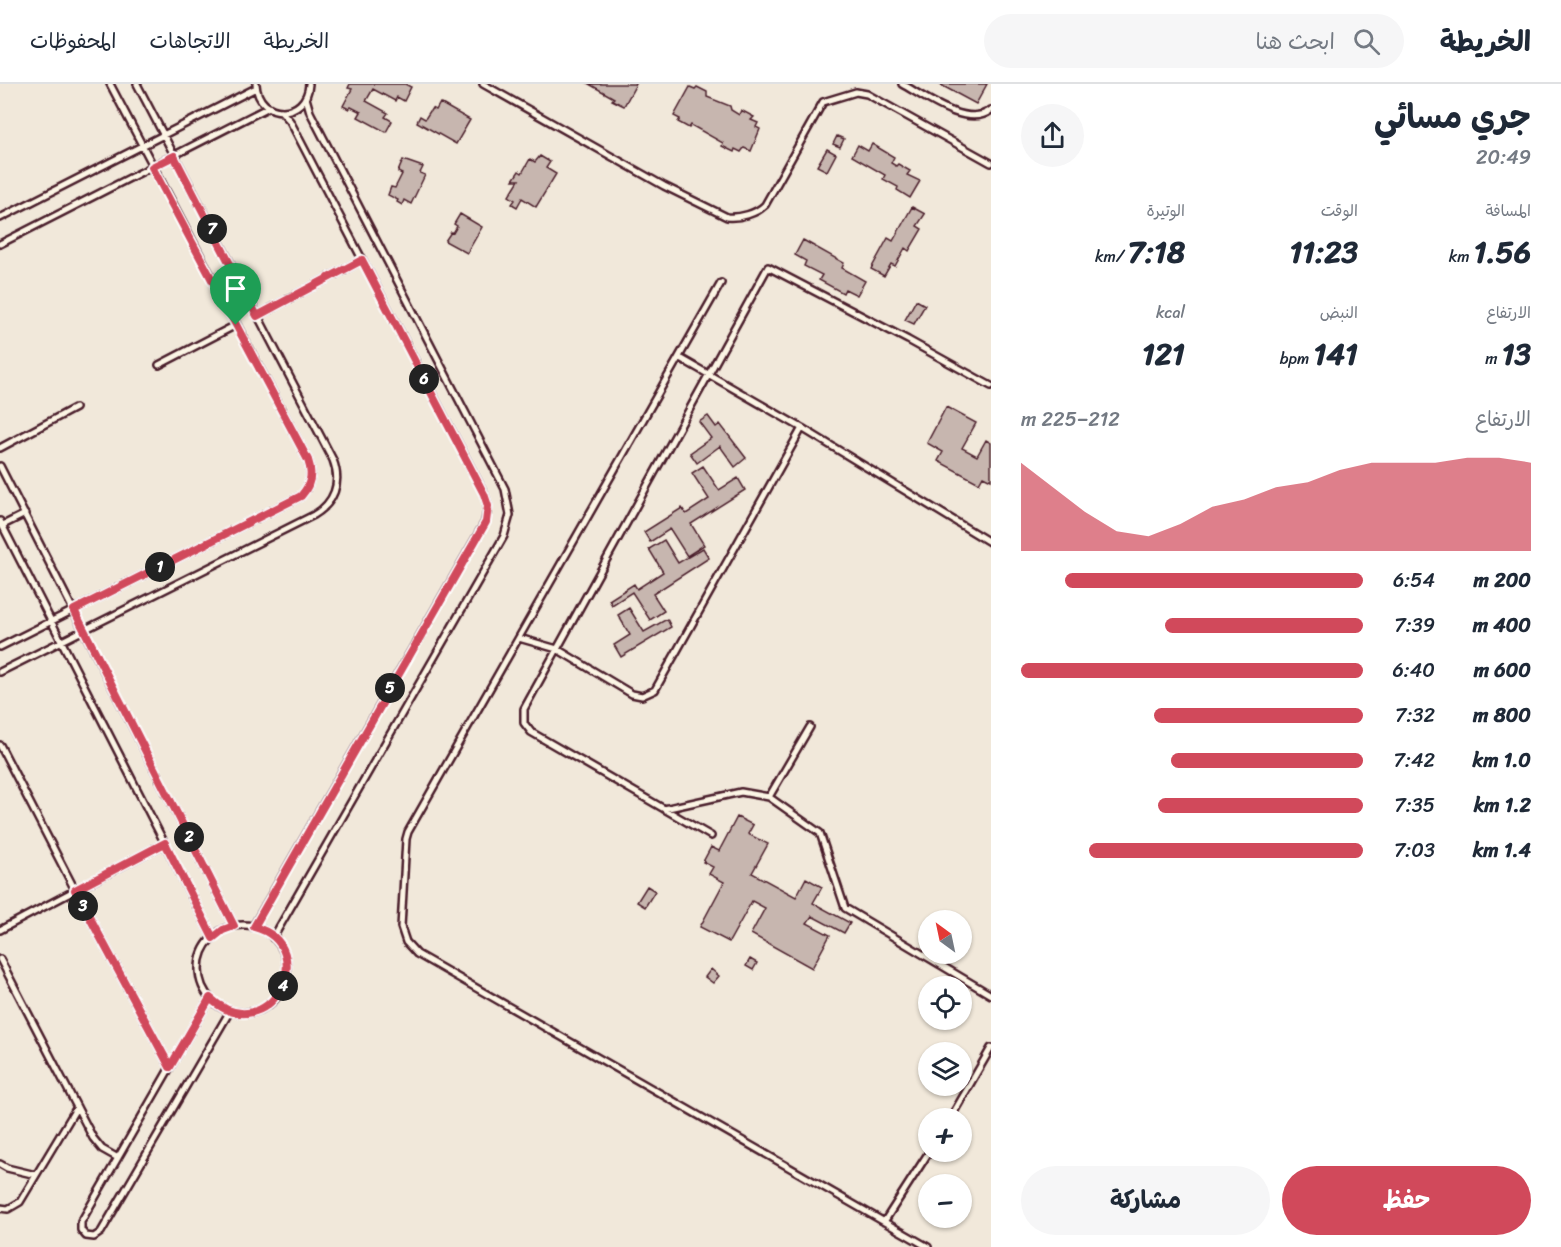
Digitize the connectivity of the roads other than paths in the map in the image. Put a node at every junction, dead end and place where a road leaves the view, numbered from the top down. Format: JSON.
{"nodes":[{"id":1,"x":110,"y":84,"type":"edge"},
{"id":2,"x":136,"y":84,"type":"edge"},
{"id":3,"x":309,"y":84,"type":"edge"},
{"id":4,"x":483,"y":84,"type":"edge"},
{"id":5,"x":902,"y":84,"type":"edge"},
{"id":6,"x":256,"y":86,"type":"edge"},
{"id":7,"x":306,"y":98,"type":"junction"},
{"id":8,"x":269,"y":107,"type":"junction"},
{"id":9,"x":991,"y":110,"type":"edge"},
{"id":10,"x":281,"y":111,"type":"junction"},
{"id":11,"x":163,"y":136,"type":"junction"},
{"id":12,"x":142,"y":146,"type":"junction"},
{"id":13,"x":174,"y":156,"type":"junction"},
{"id":14,"x":991,"y":163,"type":"edge"},
{"id":15,"x":152,"y":167,"type":"junction"},
{"id":16,"x":0,"y":218,"type":"edge"},
{"id":17,"x":0,"y":244,"type":"edge"},
{"id":18,"x":362,"y":260,"type":"junction"},
{"id":19,"x":721,"y":283,"type":"dead end"},
{"id":20,"x":257,"y":316,"type":"junction"},
{"id":21,"x":236,"y":325,"type":"junction"},
{"id":22,"x":680,"y":358,"type":"junction"},
{"id":23,"x":159,"y":365,"type":"dead end"},
{"id":24,"x":709,"y":375,"type":"junction"},
{"id":25,"x":991,"y":386,"type":"edge"},
{"id":26,"x":75,"y":408,"type":"dead end"},
{"id":27,"x":802,"y":429,"type":"junction"},
{"id":28,"x":0,"y":448,"type":"edge"},
{"id":29,"x":0,"y":466,"type":"edge"},
{"id":30,"x":25,"y":514,"type":"junction"},
{"id":31,"x":1,"y":524,"type":"edge"},
{"id":32,"x":991,"y":543,"type":"edge"},
{"id":33,"x":74,"y":610,"type":"junction"},
{"id":34,"x":52,"y":621,"type":"junction"},
{"id":35,"x":85,"y":630,"type":"junction"},
{"id":36,"x":519,"y":638,"type":"junction"},
{"id":37,"x":62,"y":641,"type":"junction"},
{"id":38,"x":0,"y":647,"type":"edge"},
{"id":39,"x":557,"y":649,"type":"junction"},
{"id":40,"x":0,"y":672,"type":"edge"},
{"id":41,"x":810,"y":727,"type":"dead end"},
{"id":42,"x":0,"y":744,"type":"edge"},
{"id":43,"x":769,"y":798,"type":"junction"},
{"id":44,"x":663,"y":809,"type":"junction"},
{"id":45,"x":711,"y":836,"type":"dead end"},
{"id":46,"x":165,"y":843,"type":"junction"},
{"id":47,"x":75,"y":890,"type":"junction"},
{"id":48,"x":234,"y":926,"type":"junction"},
{"id":49,"x":254,"y":927,"type":"junction"},
{"id":50,"x":0,"y":930,"type":"edge"},
{"id":51,"x":213,"y":938,"type":"junction"},
{"id":52,"x":273,"y":938,"type":"junction"},
{"id":53,"x":0,"y":959,"type":"edge"},
{"id":54,"x":991,"y":995,"type":"edge"},
{"id":55,"x":210,"y":998,"type":"junction"},
{"id":56,"x":230,"y":1011,"type":"junction"},
{"id":57,"x":991,"y":1048,"type":"edge"},
{"id":58,"x":170,"y":1067,"type":"junction"},
{"id":59,"x":77,"y":1107,"type":"junction"},
{"id":60,"x":956,"y":1108,"type":"edge"},
{"id":61,"x":118,"y":1158,"type":"junction"},
{"id":62,"x":922,"y":1162,"type":"edge"},
{"id":63,"x":0,"y":1164,"type":"edge"},
{"id":64,"x":36,"y":1175,"type":"junction"},
{"id":65,"x":0,"y":1208,"type":"edge"},
{"id":66,"x":884,"y":1222,"type":"junction"},
{"id":67,"x":928,"y":1247,"type":"edge"}],
"edges":[{"from":1,"to":12,"type":"lane"},
{"from":2,"to":11,"type":"lane"},
{"from":3,"to":7,"type":"lane"},
{"from":4,"to":14,"type":"lane"},
{"from":5,"to":9,"type":"lane"},
{"from":6,"to":8,"type":"lane"},
{"from":6,"to":11,"type":"lane"},
{"from":7,"to":10,"type":"lane"},
{"from":7,"to":52,"type":"lane"},
{"from":8,"to":10,"type":"lane"},
{"from":8,"to":13,"type":"lane"},
{"from":10,"to":18,"type":"lane"},
{"from":11,"to":12,"type":"lane"},
{"from":11,"to":13,"type":"lane"},
{"from":12,"to":15,"type":"lane"},
{"from":12,"to":16,"type":"lane"},
{"from":13,"to":15,"type":"lane"},
{"from":13,"to":20,"type":"lane"},
{"from":15,"to":17,"type":"lane"},
{"from":15,"to":21,"type":"lane"},
{"from":18,"to":20,"type":"lane"},
{"from":18,"to":49,"type":"lane"},
{"from":19,"to":22,"type":"lane"},
{"from":20,"to":35,"type":"lane"},
{"from":21,"to":23,"type":"lane"},
{"from":21,"to":33,"type":"lane"},
{"from":22,"to":24,"type":"lane"},
{"from":22,"to":36,"type":"lane"},
{"from":24,"to":25,"type":"lane"},
{"from":24,"to":27,"type":"lane"},
{"from":24,"to":39,"type":"lane"},
{"from":26,"to":28,"type":"lane"},
{"from":27,"to":32,"type":"lane"},
{"from":27,"to":39,"type":"lane"},
{"from":29,"to":30,"type":"lane"},
{"from":30,"to":31,"type":"lane"},
{"from":30,"to":33,"type":"lane"},
{"from":31,"to":34,"type":"lane"},
{"from":33,"to":34,"type":"lane"},
{"from":33,"to":35,"type":"lane"},
{"from":34,"to":37,"type":"lane"},
{"from":34,"to":38,"type":"lane"},
{"from":35,"to":37,"type":"lane"},
{"from":35,"to":48,"type":"lane"},
{"from":36,"to":39,"type":"lane"},
{"from":36,"to":66,"type":"lane"},
{"from":37,"to":40,"type":"lane"},
{"from":37,"to":46,"type":"lane"},
{"from":39,"to":44,"type":"lane"},
{"from":41,"to":43,"type":"lane"},
{"from":42,"to":47,"type":"lane"},
{"from":43,"to":44,"type":"lane"},
{"from":43,"to":54,"type":"lane"},
{"from":44,"to":45,"type":"lane"},
{"from":46,"to":47,"type":"lane"},
{"from":46,"to":51,"type":"lane"},
{"from":47,"to":50,"type":"lane"},
{"from":47,"to":58,"type":"lane"},
{"from":48,"to":49,"type":"lane"},
{"from":48,"to":51,"type":"lane"},
{"from":49,"to":52,"type":"lane"},
{"from":51,"to":55,"type":"lane"},
{"from":52,"to":56,"type":"lane"},
{"from":53,"to":59,"type":"lane"},
{"from":55,"to":56,"type":"lane"},
{"from":55,"to":58,"type":"lane"},
{"from":56,"to":61,"type":"lane"},
{"from":57,"to":60,"type":"lane"},
{"from":58,"to":61,"type":"lane"},
{"from":59,"to":61,"type":"lane"},
{"from":59,"to":64,"type":"lane"},
{"from":62,"to":66,"type":"lane"},
{"from":63,"to":64,"type":"lane"},
{"from":64,"to":65,"type":"lane"},
{"from":66,"to":67,"type":"lane"}]}
